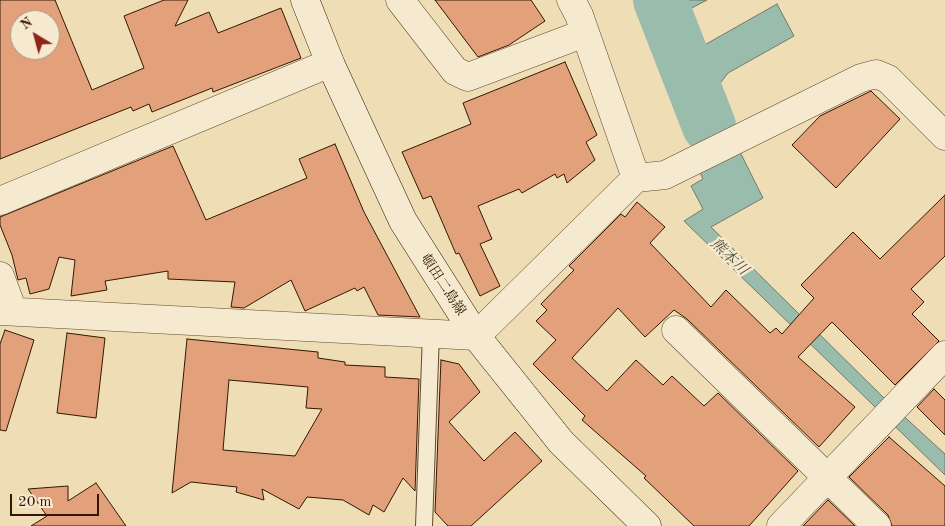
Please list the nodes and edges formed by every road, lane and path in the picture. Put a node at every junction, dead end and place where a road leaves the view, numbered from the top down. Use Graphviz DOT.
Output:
graph roads {
  1 [pos="305,0"];
  2 [pos="400,0"];
  3 [pos="571,0"];
  4 [pos="585,33"];
  5 [pos="330,63"];
  6 [pos="945,136"];
  7 [pos="636,178"];
  8 [pos="0,201"];
  9 [pos="0,276"];
  10 [pos="7,311"];
  11 [pos="676,330"];
  12 [pos="431,333"];
  13 [pos="476,336"];
  14 [pos="945,355"];
  15 [pos="826,477"];
  16 [pos="424,526"];
  17 [pos="647,526"];
  18 [pos="781,526"];
  19 [pos="877,526"];
  1 -- 5 [label="street, 頓田二島線"];
  2 -- 4 [label="street"];
  3 -- 4 [label="street"];
  4 -- 7 [label="street"];
  5 -- 8 [label="street"];
  5 -- 13 [label="street, 頓田二島線"];
  6 -- 7 [label="street"];
  7 -- 13 [label="street"];
  9 -- 10 [label="street"];
  10 -- 12 [label="street"];
  11 -- 15 [label="street"];
  12 -- 13 [label="street"];
  12 -- 16 [label="lane"];
  13 -- 17 [label="street, 頓田二島線"];
  14 -- 15 [label="street"];
  15 -- 18 [label="street"];
  15 -- 19 [label="street"];
}
